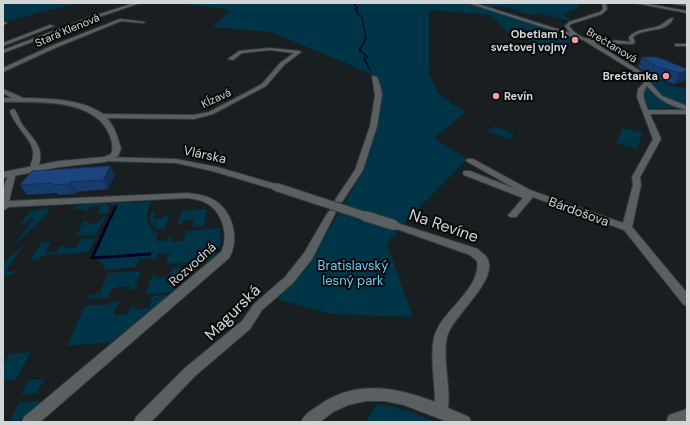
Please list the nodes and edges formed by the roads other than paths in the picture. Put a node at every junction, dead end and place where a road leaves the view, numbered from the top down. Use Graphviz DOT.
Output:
graph roads {
  1 [pos="138,3"];
  2 [pos="470,3"];
  3 [pos="604,3"];
  4 [pos="637,3"];
  5 [pos="673,3"];
  6 [pos="687,5"];
  7 [pos="687,12"];
  8 [pos="672,19"];
  9 [pos="142,22"];
  10 [pos="36,27"];
  11 [pos="574,35"];
  12 [pos="591,42"];
  13 [pos="3,45"];
  14 [pos="677,45"];
  15 [pos="687,45"];
  16 [pos="3,52"];
  17 [pos="231,59"];
  18 [pos="3,70"];
  19 [pos="374,77"];
  20 [pos="648,82"];
  21 [pos="3,91"];
  22 [pos="3,100"];
  23 [pos="25,100"];
  24 [pos="687,108"];
  25 [pos="13,111"];
  26 [pos="647,112"];
  27 [pos="687,112"];
  28 [pos="100,116"];
  29 [pos="105,159"];
  30 [pos="470,161"];
  31 [pos="34,168"];
  32 [pos="467,173"];
  33 [pos="8,174"];
  34 [pos="530,195"];
  35 [pos="339,200"];
  36 [pos="4,206"];
  37 [pos="332,212"];
  38 [pos="514,215"];
  39 [pos="394,225"];
  40 [pos="627,228"];
  41 [pos="687,301"];
  42 [pos="441,411"];
  43 [pos="687,416"];
  44 [pos="30,422"];
  45 [pos="140,422"];
  46 [pos="308,422"];
  47 [pos="464,422"];
  48 [pos="673,422"];
  1 -- 16 [label="street"];
  2 -- 11 [label="street"];
  3 -- 11 [label="street, Brečtanová"];
  4 -- 7 [label="street"];
  5 -- 6 [label="street"];
  8 -- 12 [label="street"];
  9 -- 18 [label="street, Stará Klenová"];
  10 -- 13 [label="street"];
  11 -- 12 [label="street, Brečtanová"];
  12 -- 20 [label="street, Brečtanová"];
  14 -- 15 [label="street"];
  17 -- 28 [label="street, Kĺzavá"];
  19 -- 35 [label="street"];
  20 -- 24 [label="street, Brečtanová"];
  20 -- 26 [label="street"];
  21 -- 23 [label="street"];
  22 -- 23 [label="street"];
  23 -- 28 [label="street"];
  25 -- 31 [label="street"];
  26 -- 27 [label="street"];
  26 -- 40 [label="street, Bárdošova"];
  28 -- 29 [label="street"];
  29 -- 31 [label="street, Vlárska"];
  29 -- 39 [label="street, Vlárska, bridge"];
  30 -- 34 [label="street, Bárdošova"];
  31 -- 33 [label="street, Vlárska"];
  32 -- 34 [label="street, Bárdošova"];
  33 -- 36 [label="street"];
  34 -- 38 [label="street"];
  34 -- 40 [label="street, Bárdošova"];
  36 -- 44 [label="street, Rozvodná"];
  37 -- 45 [label="street, Magurská"];
  39 -- 42 [label="street, Na Revíne"];
  40 -- 41 [label="street, Bárdošova"];
  42 -- 46 [label="street"];
  42 -- 47 [label="street"];
  43 -- 48 [label="street"];
}
